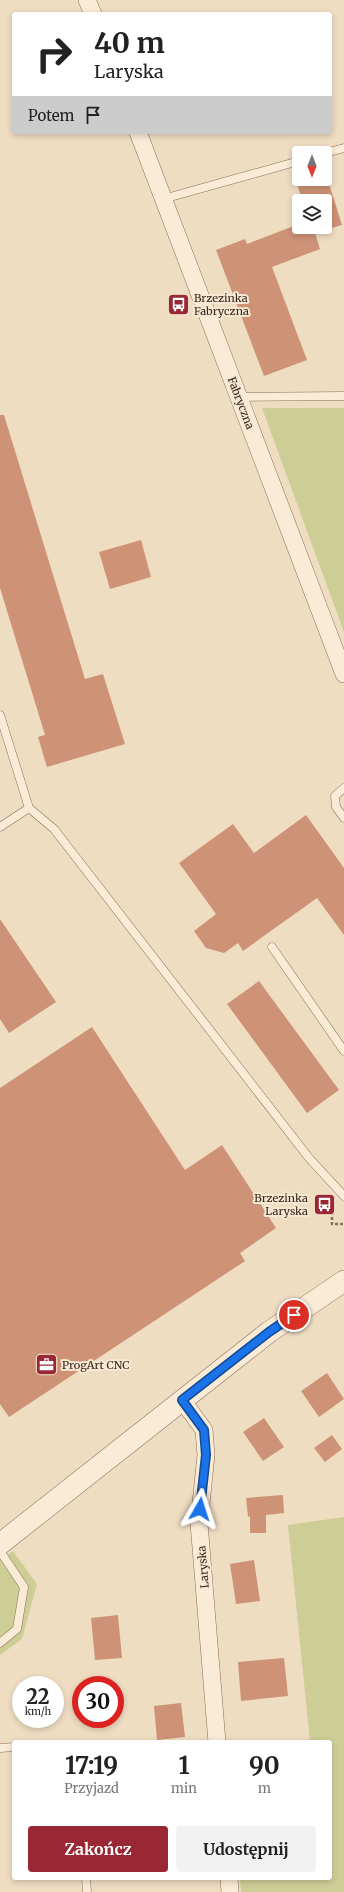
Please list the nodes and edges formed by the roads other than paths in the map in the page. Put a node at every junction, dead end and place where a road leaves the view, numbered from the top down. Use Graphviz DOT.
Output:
graph roads {
  1 [pos="88,0"];
  2 [pos="92,12"];
  3 [pos="139,134"];
  4 [pos="344,148"];
  5 [pos="332,151"];
  6 [pos="292,162"];
  7 [pos="163,199"];
  8 [pos="344,396"];
  9 [pos="238,397"];
  10 [pos="344,674"];
  11 [pos="0,716"];
  12 [pos="344,788"];
  13 [pos="29,808"];
  14 [pos="344,818"];
  15 [pos="0,827"];
  16 [pos="272,947"];
  17 [pos="344,1051"];
  18 [pos="344,1196"];
  19 [pos="344,1281"];
  20 [pos="182,1400"];
  21 [pos="0,1544"];
  22 [pos="0,1551"];
  23 [pos="0,1643"];
  24 [pos="218,1740"];
  25 [pos="12,1747"];
  26 [pos="0,1748"];
  27 [pos="86,1880"];
  28 [pos="229,1880"];
  29 [pos="87,1892"];
  30 [pos="230,1892"];
  1 -- 2 [label="street"];
  3 -- 7 [label="street, Fabryczna"];
  4 -- 5 [label="lane"];
  6 -- 7 [label="lane"];
  7 -- 9 [label="street, Fabryczna"];
  8 -- 9 [label="lane"];
  9 -- 10 [label="street, Fabryczna"];
  11 -- 13 [label="lane"];
  12 -- 14 [label="lane"];
  13 -- 15 [label="lane"];
  13 -- 18 [label="lane"];
  16 -- 17 [label="lane"];
  19 -- 20 [label="street"];
  20 -- 21 [label="street"];
  20 -- 24 [label="street, Laryska"];
  22 -- 23 [label="lane"];
  25 -- 26 [label="lane"];
  27 -- 29 [label="lane"];
  28 -- 30 [label="street"];
}
